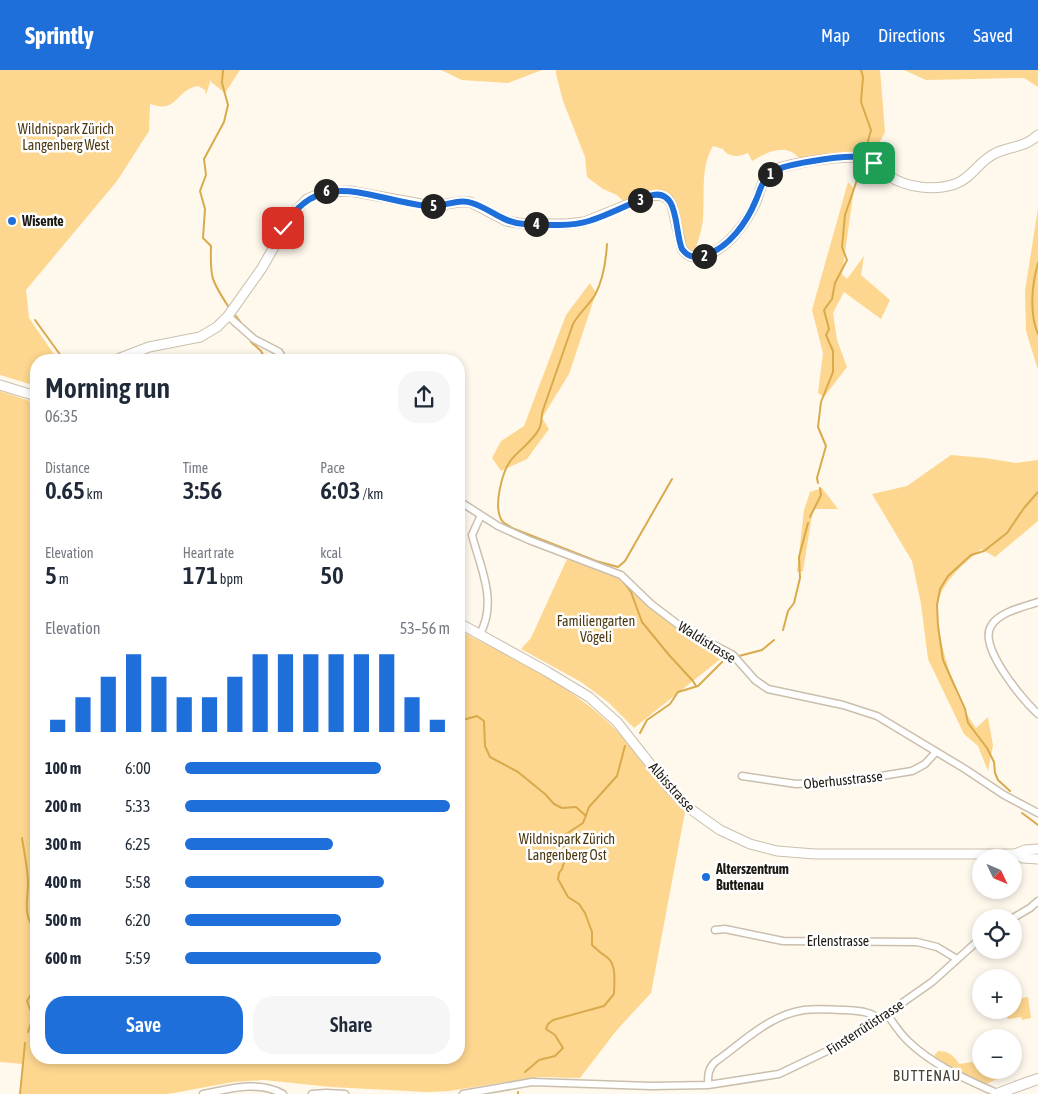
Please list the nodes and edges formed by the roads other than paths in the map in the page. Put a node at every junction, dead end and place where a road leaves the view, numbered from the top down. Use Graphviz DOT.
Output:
graph roads {
  1 [pos="1038,135"];
  2 [pos="228,316"];
  3 [pos="131,354"];
  4 [pos="280,354"];
  5 [pos="0,385"];
  6 [pos="30,394"];
  7 [pos="465,505"];
  8 [pos="481,515"];
  9 [pos="1038,602"];
  10 [pos="465,626"];
  11 [pos="480,634"];
  12 [pos="1038,714"];
  13 [pos="936,752"];
  14 [pos="742,776"];
  15 [pos="1038,814"];
  16 [pos="1038,850"];
  17 [pos="1022,851"];
  18 [pos="972,854"];
  19 [pos="1022,857"];
  20 [pos="1038,859"];
  21 [pos="1038,901"];
  22 [pos="1022,913"];
  23 [pos="715,930"];
  24 [pos="972,946"];
  25 [pos="957,960"];
  26 [pos="886,1014"];
  27 [pos="879,1020"];
  28 [pos="1038,1080"];
  29 [pos="708,1085"];
  30 [pos="203,1094"];
  31 [pos="282,1094"];
  32 [pos="312,1094"];
  33 [pos="346,1094"];
  34 [pos="463,1094"];
  35 [pos="999,1094"];
  1 -- 2 [label="street"];
  2 -- 3 [label="street"];
  2 -- 4 [label="street"];
  5 -- 6 [label="street"];
  7 -- 8 [label="street, Waldistrasse"];
  8 -- 11 [label="street"];
  8 -- 13 [label="street, Waldistrasse"];
  9 -- 12 [label="street"];
  10 -- 11 [label="street, Albisstrasse"];
  11 -- 18 [label="street, Albisstrasse"];
  13 -- 14 [label="street, Oberhusstrasse"];
  13 -- 15 [label="street, Waldistrasse"];
  16 -- 17 [label="street, Albisstrasse"];
  19 -- 20 [label="street, Albisstrasse"];
  21 -- 22 [label="street"];
  23 -- 25 [label="street, Erlenstrasse"];
  24 -- 25 [label="street, Finsterrütistrasse"];
  25 -- 26 [label="street, Finsterrütistrasse"];
  26 -- 27 [label="street, Finsterrütistrasse"];
  26 -- 35 [label="street"];
  27 -- 29 [label="street, Finsterrütistrasse"];
  27 -- 29 [label="street"];
  28 -- 35 [label="main road, bridge"];
  29 -- 34 [label="street, Finsterrütistrasse"];
  30 -- 31 [label="street"];
  32 -- 33 [label="street"];
}
